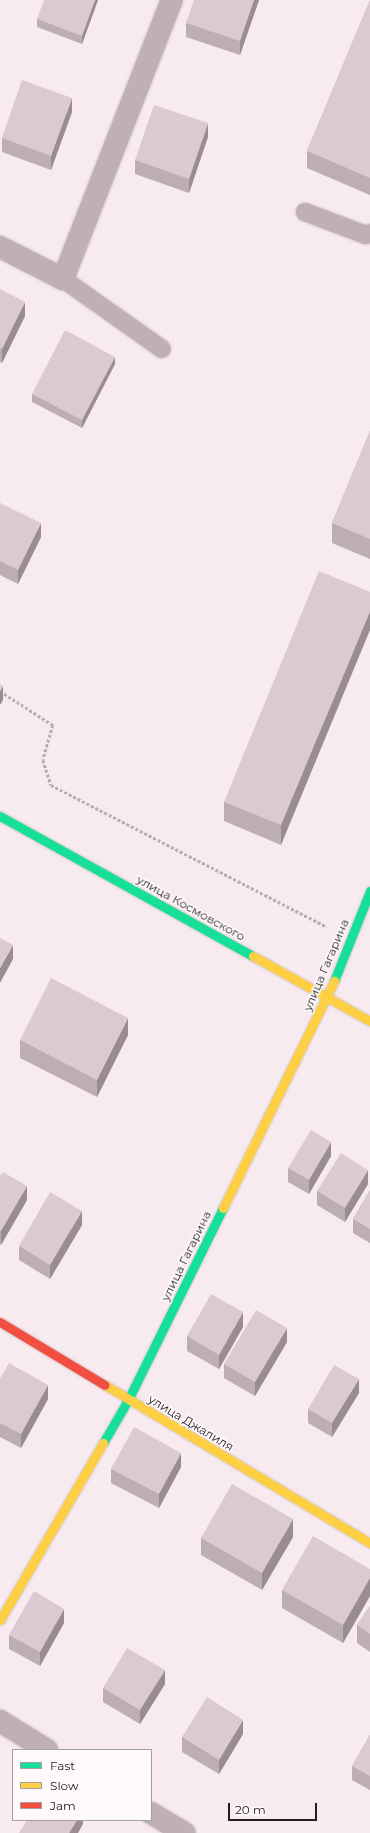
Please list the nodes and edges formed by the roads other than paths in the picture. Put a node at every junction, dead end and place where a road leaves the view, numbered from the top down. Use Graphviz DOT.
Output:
graph roads {
  1 [pos="172,0"];
  2 [pos="305,212"];
  3 [pos="370,233"];
  4 [pos="0,247"];
  5 [pos="63,279"];
  6 [pos="162,349"];
  7 [pos="0,816"];
  8 [pos="370,891"];
  9 [pos="328,997"];
  10 [pos="370,1021"];
  11 [pos="0,1322"];
  12 [pos="128,1400"];
  13 [pos="370,1543"];
  14 [pos="0,1620"];
  15 [pos="0,1722"];
  16 [pos="45,1749"];
  17 [pos="152,1814"];
  18 [pos="184,1833"];
  1 -- 5 [label="street"];
  2 -- 3 [label="lane"];
  4 -- 5 [label="street"];
  5 -- 6 [label="lane"];
  7 -- 9 [label="street, улица Космовского"];
  8 -- 9 [label="street, улица Гагарина"];
  9 -- 10 [label="street, улица Космовского"];
  9 -- 12 [label="street, улица Гагарина"];
  11 -- 12 [label="street, улица Джалиля"];
  12 -- 13 [label="street, улица Джалиля"];
  12 -- 14 [label="street, улица Гагарина"];
  15 -- 16 [label="street"];
  17 -- 18 [label="street"];
}
